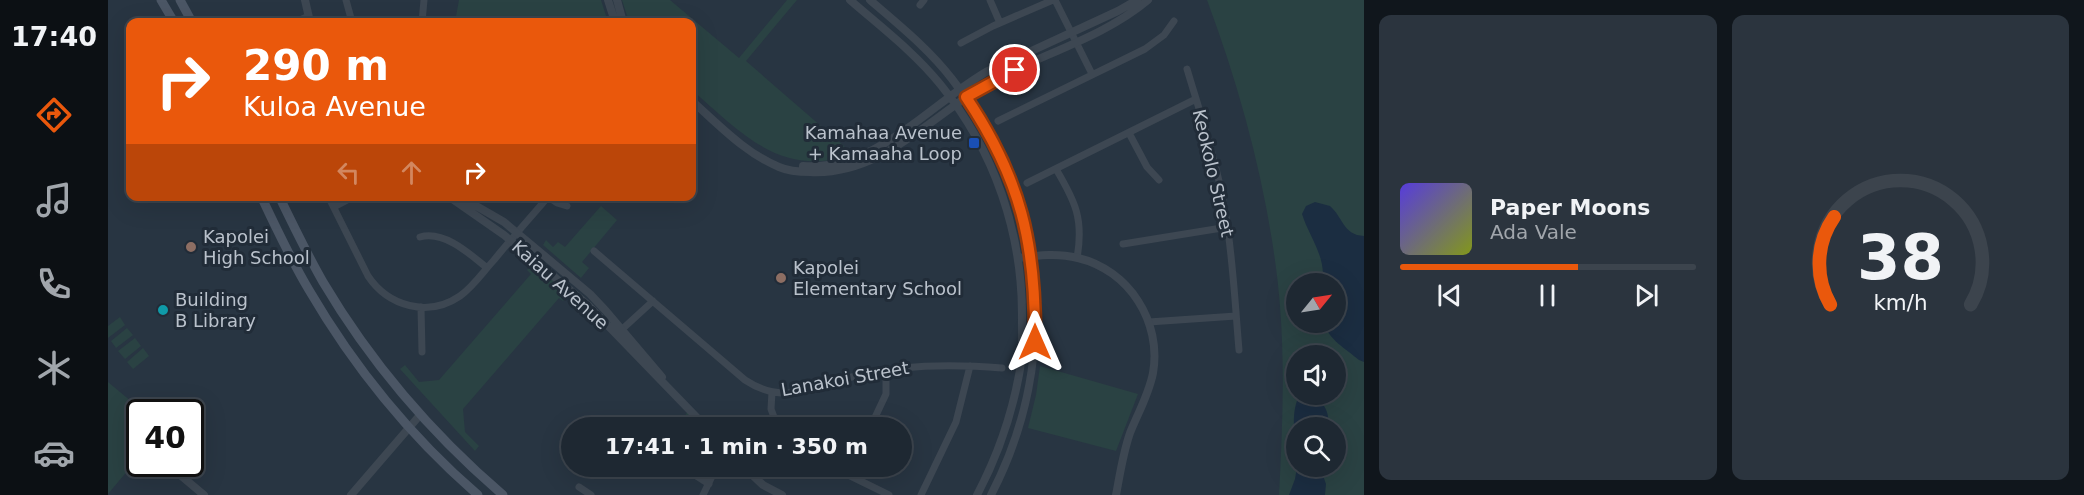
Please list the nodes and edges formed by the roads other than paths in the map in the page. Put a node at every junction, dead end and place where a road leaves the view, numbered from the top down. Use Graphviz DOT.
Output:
graph roads {
  1 [pos="161,0"];
  2 [pos="180,0"];
  3 [pos="304,0"];
  4 [pos="346,0"];
  5 [pos="424,0"];
  6 [pos="608,0"];
  7 [pos="617,0"];
  8 [pos="850,0"];
  9 [pos="870,0"];
  10 [pos="990,0"];
  11 [pos="1054,0"];
  12 [pos="1144,1"];
  13 [pos="172,18"];
  14 [pos="190,18"];
  15 [pos="308,18"];
  16 [pos="351,18"];
  17 [pos="422,18"];
  18 [pos="614,18"];
  19 [pos="622,18"];
  20 [pos="1174,21"];
  21 [pos="1000,24"];
  22 [pos="1071,32"];
  23 [pos="1076,42"];
  24 [pos="961,43"];
  25 [pos="1186,69"];
  26 [pos="1092,74"];
  27 [pos="960,89"];
  28 [pos="949,96"];
  29 [pos="966,97"];
  30 [pos="1196,99"];
  31 [pos="696,104"];
  32 [pos="955,104"];
  33 [pos="998,121"];
  34 [pos="1129,133"];
  35 [pos="762,157"];
  36 [pos="1056,168"];
  37 [pos="1159,180"];
  38 [pos="1027,183"];
  39 [pos="263,201"];
  40 [pos="282,201"];
  41 [pos="331,201"];
  42 [pos="345,201"];
  43 [pos="456,201"];
  44 [pos="468,201"];
  45 [pos="545,201"];
  46 [pos="554,201"];
  47 [pos="567,206"];
  48 [pos="334,207"];
  49 [pos="1228,227"];
  50 [pos="514,236"];
  51 [pos="420,237"];
  52 [pos="1123,244"];
  53 [pos="594,251"];
  54 [pos="1032,256"];
  55 [pos="1019,258"];
  56 [pos="1077,258"];
  57 [pos="487,268"];
  58 [pos="653,301"];
  59 [pos="421,308"];
  60 [pos="1236,316"];
  61 [pos="1149,322"];
  62 [pos="619,332"];
  63 [pos="1239,350"];
  64 [pos="422,352"];
  65 [pos="970,366"];
  66 [pos="1002,368"];
  67 [pos="886,370"];
  68 [pos="772,392"];
  69 [pos="420,415"];
  70 [pos="697,417"];
  71 [pos="774,417"];
  72 [pos="875,417"];
  73 [pos="409,427"];
  74 [pos="182,477"];
  75 [pos="698,477"];
  76 [pos="712,477"];
  77 [pos="755,477"];
  78 [pos="853,477"];
  79 [pos="709,484"];
  80 [pos="579,487"];
  81 [pos="204,495"];
  82 [pos="351,495"];
  83 [pos="478,495"];
  84 [pos="503,495"];
  85 [pos="591,495"];
  86 [pos="703,495"];
  87 [pos="782,495"];
  88 [pos="889,495"];
  89 [pos="921,495"];
  90 [pos="977,495"];
  91 [pos="991,495"];
  92 [pos="1116,495"];
  1 -- 13 [label="main road"];
  2 -- 14 [label="main road"];
  3 -- 15 [label="street"];
  4 -- 16 [label="street"];
  5 -- 17 [label="street"];
  6 -- 18 [label="street"];
  7 -- 19 [label="street"];
  8 -- 28 [label="street"];
  9 -- 27 [label="street"];
  10 -- 21 [label="street"];
  11 -- 21 [label="street"];
  11 -- 22 [label="street"];
  12 -- 22 [label="street"];
  12 -- 23 [label="street"];
  20 -- 26 [label="street"];
  21 -- 24 [label="street"];
  22 -- 23 [label="street"];
  22 -- 27 [label="street"];
  23 -- 26 [label="street"];
  23 -- 29 [label="street"];
  25 -- 30 [label="street, Keokolo Street"];
  26 -- 33 [label="street"];
  27 -- 28 [label="street"];
  27 -- 29 [label="street"];
  28 -- 32 [label="street"];
  28 -- 35 [label="street"];
  29 -- 32 [label="street"];
  29 -- 54 [label="street"];
  30 -- 34 [label="street"];
  30 -- 49 [label="street, Keokolo Street"];
  31 -- 35 [label="street"];
  32 -- 35 [label="street"];
  32 -- 55 [label="street"];
  34 -- 36 [label="street"];
  34 -- 37 [label="street"];
  36 -- 38 [label="street"];
  36 -- 56 [label="street"];
  39 -- 73 [label="main road"];
  40 -- 69 [label="main road"];
  41 -- 48 [label="street"];
  42 -- 48 [label="street"];
  43 -- 50 [label="street, Kaiau Avenue"];
  44 -- 50 [label="street, Kaiau Avenue"];
  45 -- 50 [label="street"];
  46 -- 47 [label="street"];
  48 -- 59 [label="street"];
  49 -- 52 [label="street"];
  49 -- 60 [label="street, Keokolo Street"];
  50 -- 57 [label="street"];
  50 -- 62 [label="street, Kaiau Avenue"];
  51 -- 57 [label="street"];
  53 -- 58 [label="street, Lanakoi Street"];
  54 -- 55 [label="street"];
  54 -- 56 [label="street"];
  54 -- 91 [label="street"];
  55 -- 90 [label="street"];
  56 -- 61 [label="street"];
  57 -- 59 [label="street"];
  58 -- 62 [label="street"];
  58 -- 68 [label="street, Lanakoi Street"];
  59 -- 64 [label="street"];
  60 -- 61 [label="street"];
  60 -- 63 [label="street, Keokolo Street"];
  61 -- 92 [label="street"];
  62 -- 70 [label="street, Kaiau Avenue"];
  65 -- 66 [label="street, Lanakoi Street"];
  65 -- 67 [label="street, Lanakoi Street"];
  65 -- 89 [label="street"];
  67 -- 68 [label="street, Lanakoi Street"];
  67 -- 72 [label="street"];
  68 -- 71 [label="street"];
  69 -- 73 [label="street"];
  69 -- 84 [label="main road"];
  73 -- 82 [label="street"];
  73 -- 83 [label="main road"];
  74 -- 81 [label="street"];
  75 -- 79 [label="street"];
  76 -- 79 [label="street"];
  77 -- 87 [label="street"];
  78 -- 88 [label="street"];
  79 -- 86 [label="street"];
  80 -- 85 [label="street"];
}
